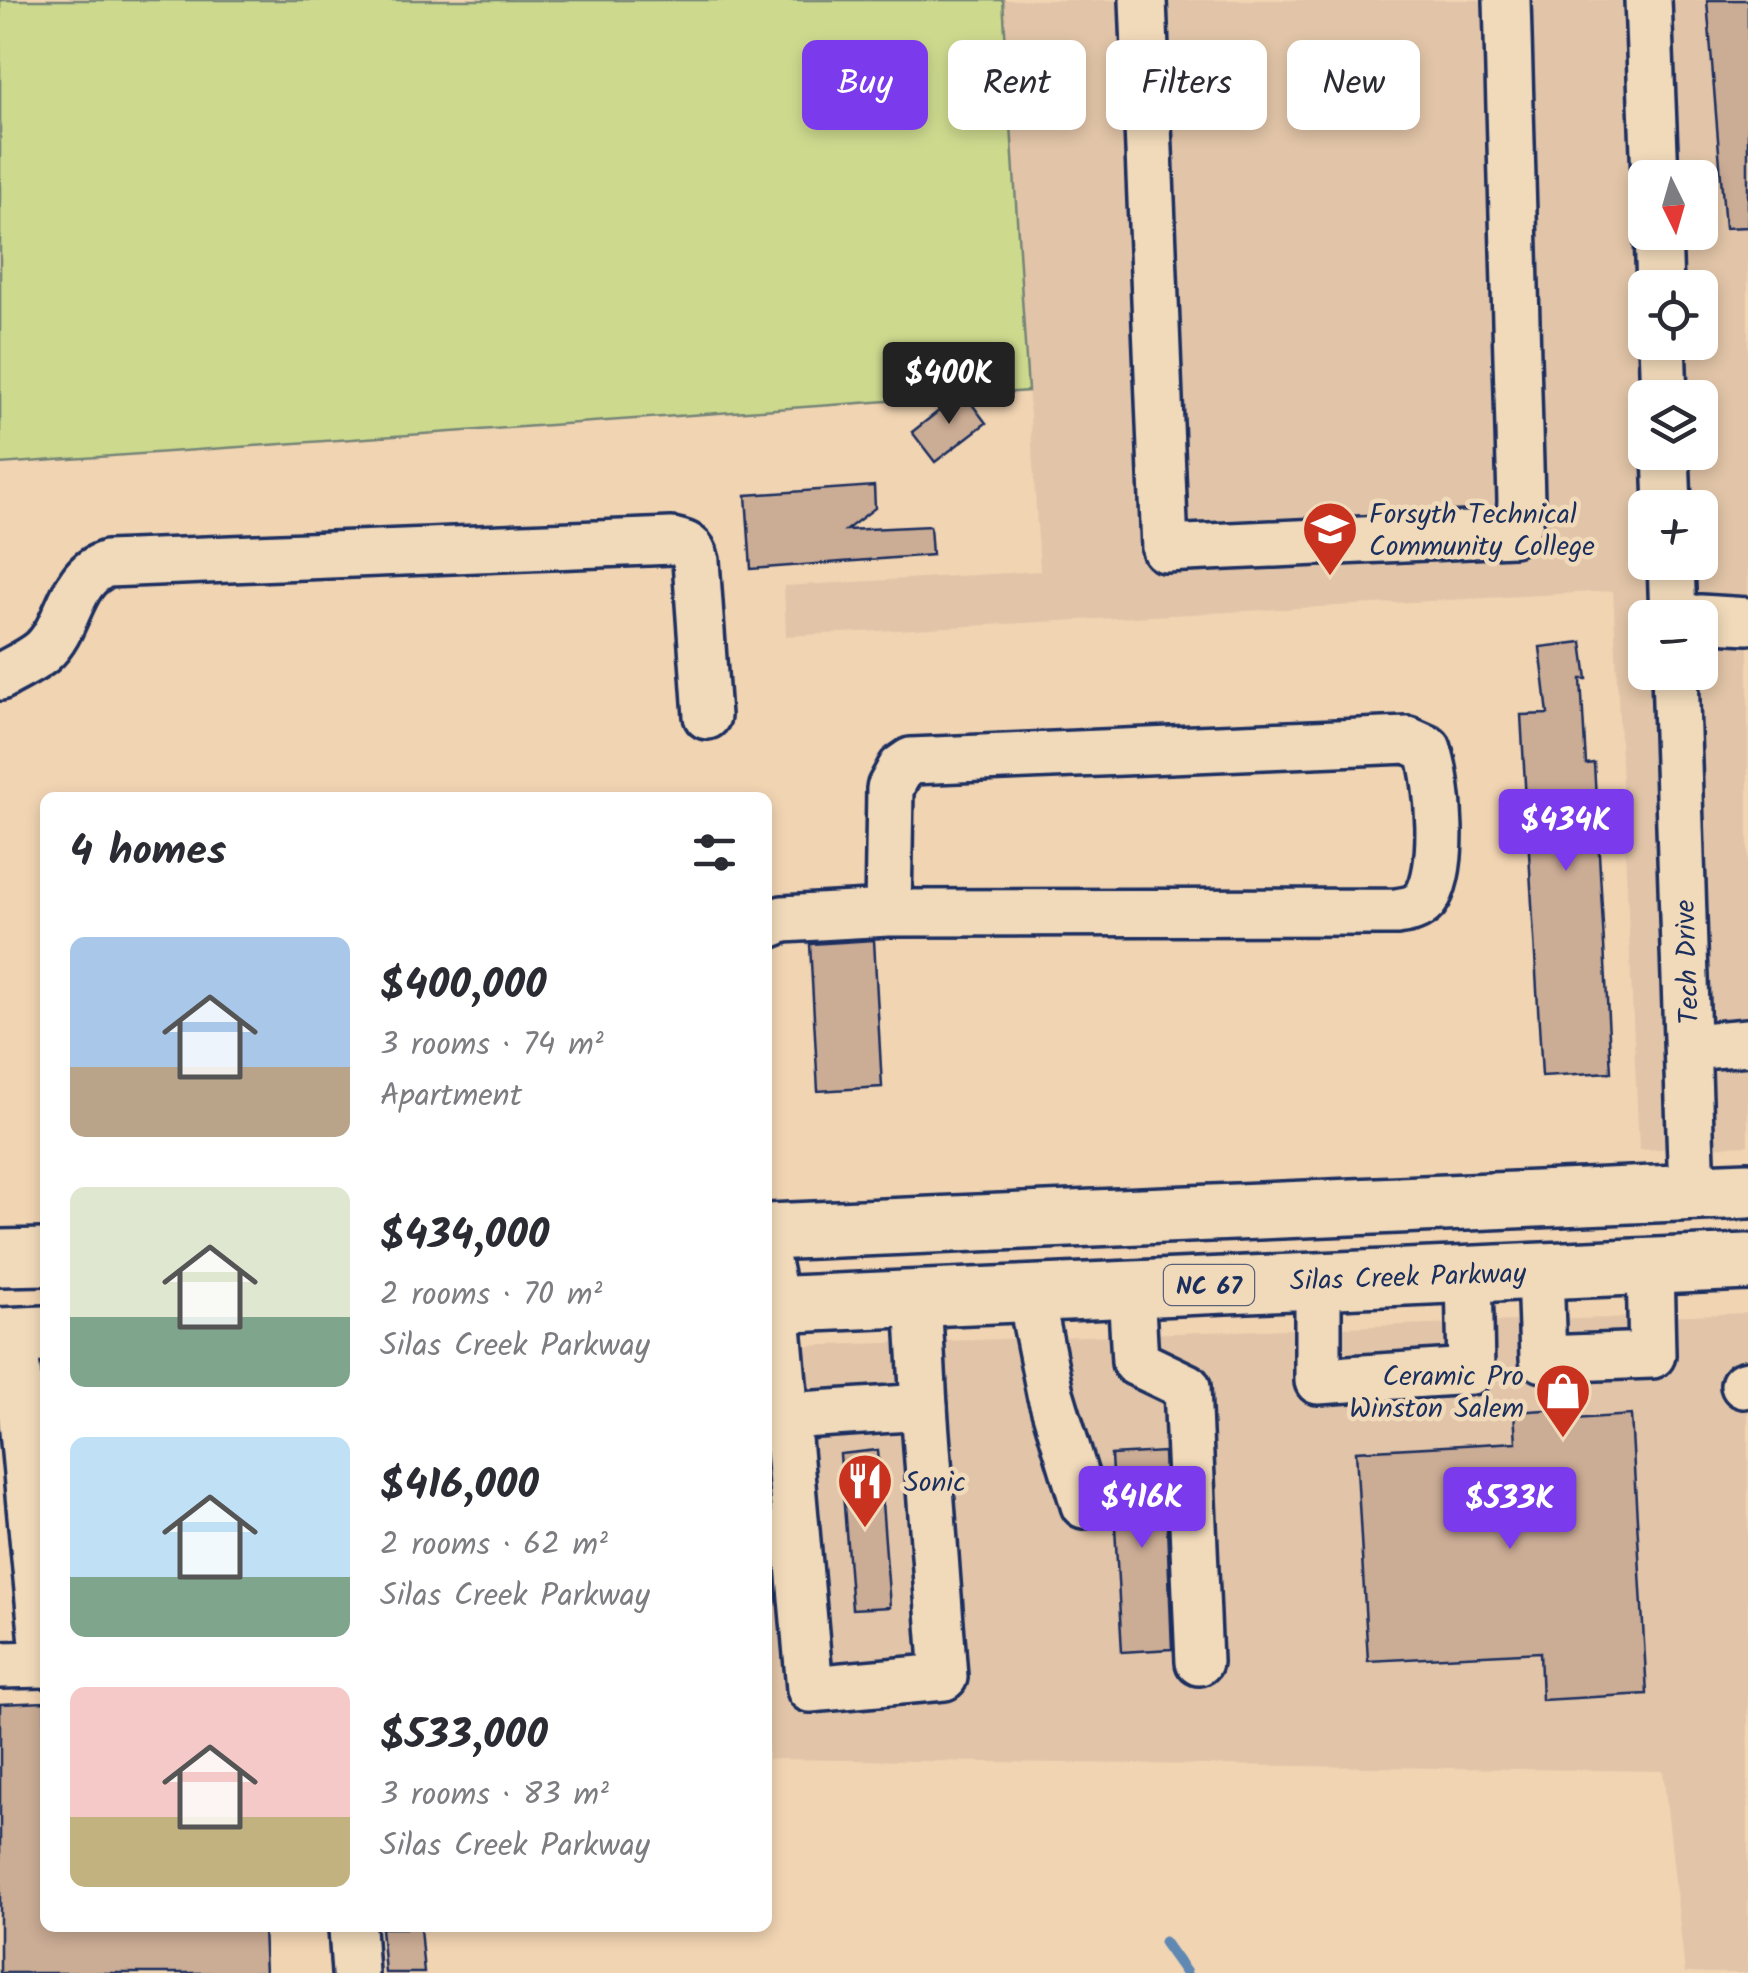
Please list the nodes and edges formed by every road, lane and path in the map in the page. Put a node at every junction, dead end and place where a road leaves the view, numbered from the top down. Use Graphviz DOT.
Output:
graph roads {
  1 [pos="1143,0"];
  2 [pos="1507,0"];
  3 [pos="1648,0"];
  4 [pos="1654,160"];
  5 [pos="1718,619"];
  6 [pos="1748,621"];
  7 [pos="0,677"];
  8 [pos="1676,690"];
  9 [pos="707,716"];
  10 [pos="888,912"];
  11 [pos="772,923"];
  12 [pos="1748,1042"];
  13 [pos="1689,1047"];
  14 [pos="1748,1190"];
  15 [pos="1692,1192"];
  16 [pos="772,1232"];
  17 [pos="40,1257"];
  18 [pos="0,1258"];
  19 [pos="1748,1262"];
  20 [pos="1650,1266"];
  21 [pos="1540,1271"];
  22 [pos="1469,1274"];
  23 [pos="1318,1280"];
  24 [pos="1152,1287"];
  25 [pos="772,1292"];
  26 [pos="1030,1293"];
  27 [pos="918,1298"];
  28 [pos="772,1308"];
  29 [pos="20,1335"];
  30 [pos="924,1406"];
  31 [pos="786,1416"];
  32 [pos="1084,1505"];
  33 [pos="40,1598"];
  34 [pos="1199,1662"];
  35 [pos="40,1664"];
  36 [pos="0,1665"];
  37 [pos="352,1932"];
  38 [pos="355,1973"];
  1 -- 2 [label="lane"];
  3 -- 4 [label="lane"];
  5 -- 6 [label="lane"];
  7 -- 9 [label="lane"];
  8 -- 13 [label="lane, Tech Drive"];
  10 -- 10 [label="lane"];
  10 -- 11 [label="lane"];
  12 -- 13 [label="lane"];
  13 -- 15 [label="lane, Tech Drive"];
  14 -- 15 [label="main road"];
  15 -- 16 [label="main road"];
  15 -- 24 [label="main road"];
  17 -- 18 [label="main road"];
  19 -- 20 [label="main road, Silas Creek Parkway / NC 67"];
  20 -- 21 [label="main road, Silas Creek Parkway / NC 67"];
  20 -- 21 [label="lane"];
  21 -- 22 [label="main road, Silas Creek Parkway / NC 67"];
  22 -- 23 [label="main road, Silas Creek Parkway / NC 67"];
  22 -- 23 [label="lane"];
  23 -- 24 [label="main road, Silas Creek Parkway / NC 67"];
  24 -- 26 [label="main road, Silas Creek Parkway / NC 67"];
  24 -- 34 [label="lane"];
  25 -- 27 [label="main road, Silas Creek Parkway / NC 67"];
  26 -- 27 [label="main road, Silas Creek Parkway / NC 67"];
  26 -- 32 [label="lane"];
  27 -- 30 [label="lane"];
  28 -- 31 [label="lane"];
  29 -- 33 [label="lane"];
  30 -- 31 [label="lane"];
  30 -- 31 [label="lane"];
  35 -- 36 [label="lane"];
  37 -- 38 [label="lane"];
}
